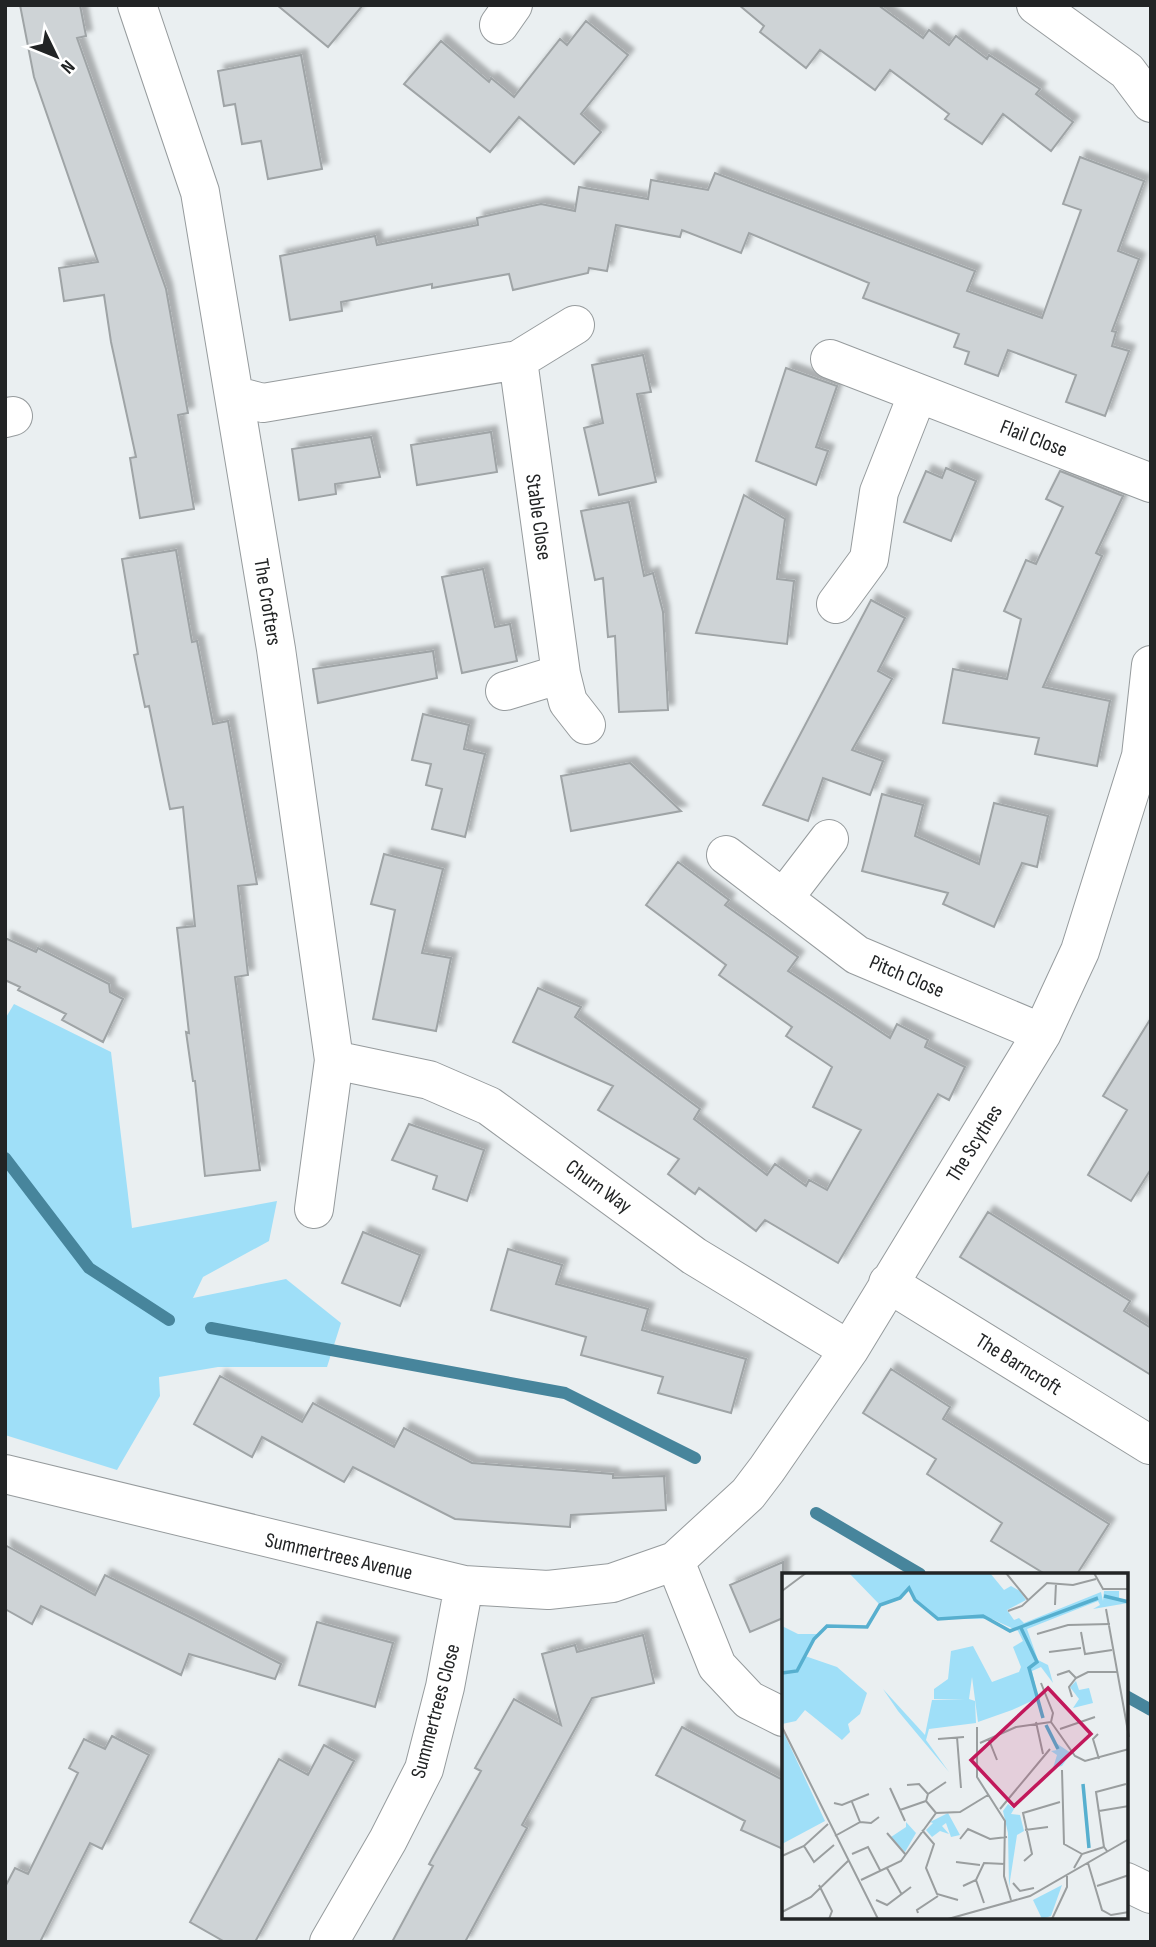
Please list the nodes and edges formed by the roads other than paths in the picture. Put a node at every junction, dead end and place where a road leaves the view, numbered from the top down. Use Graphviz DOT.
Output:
graph roads {
  1 [pos="137,5"];
  2 [pos="1036,5"];
  3 [pos="1151,103"];
  4 [pos="575,325"];
  5 [pos="830,359"];
  6 [pos="517,360"];
  7 [pos="918,393"];
  8 [pos="236,396"];
  9 [pos="1151,483"];
  10 [pos="836,604"];
  11 [pos="1151,665"];
  12 [pos="561,674"];
  13 [pos="505,691"];
  14 [pos="586,725"];
  15 [pos="1146,758"];
  16 [pos="829,839"];
  17 [pos="726,855"];
  18 [pos="783,899"];
  19 [pos="1042,1033"];
  20 [pos="334,1060"];
  21 [pos="314,1209"];
  22 [pos="888,1283"];
  23 [pos="849,1350"];
  24 [pos="1150,1445"];
  25 [pos="5,1474"];
  26 [pos="675,1561"];
  27 [pos="464,1585"];
  28 [pos="782,1716"];
  29 [pos="1128,1883"];
  30 [pos="1151,1894"];
  31 [pos="329,1942"];
  1 -- 8 [label="street, The Crofters"];
  2 -- 3 [label="street"];
  4 -- 6 [label="street"];
  5 -- 7 [label="street, Flail Close"];
  6 -- 8 [label="street"];
  6 -- 12 [label="street, Stable Close"];
  7 -- 9 [label="street, Flail Close"];
  7 -- 10 [label="street"];
  8 -- 20 [label="street, The Crofters"];
  11 -- 15 [label="street, The Scythes"];
  12 -- 13 [label="street"];
  12 -- 14 [label="street, Stable Close"];
  15 -- 19 [label="street, The Scythes"];
  16 -- 18 [label="street"];
  17 -- 18 [label="street, Pitch Close"];
  18 -- 19 [label="street, Pitch Close"];
  19 -- 22 [label="street, The Scythes"];
  20 -- 21 [label="street, The Crofters"];
  20 -- 23 [label="street, Churn Way"];
  22 -- 23 [label="street, The Scythes"];
  22 -- 24 [label="street, The Barncroft"];
  23 -- 26 [label="street, The Scythes"];
  25 -- 27 [label="street, Summertrees Avenue"];
  26 -- 27 [label="street, Summertrees Avenue"];
  26 -- 28 [label="street"];
  27 -- 31 [label="street, Summertrees Close"];
  29 -- 30 [label="street"];
}
